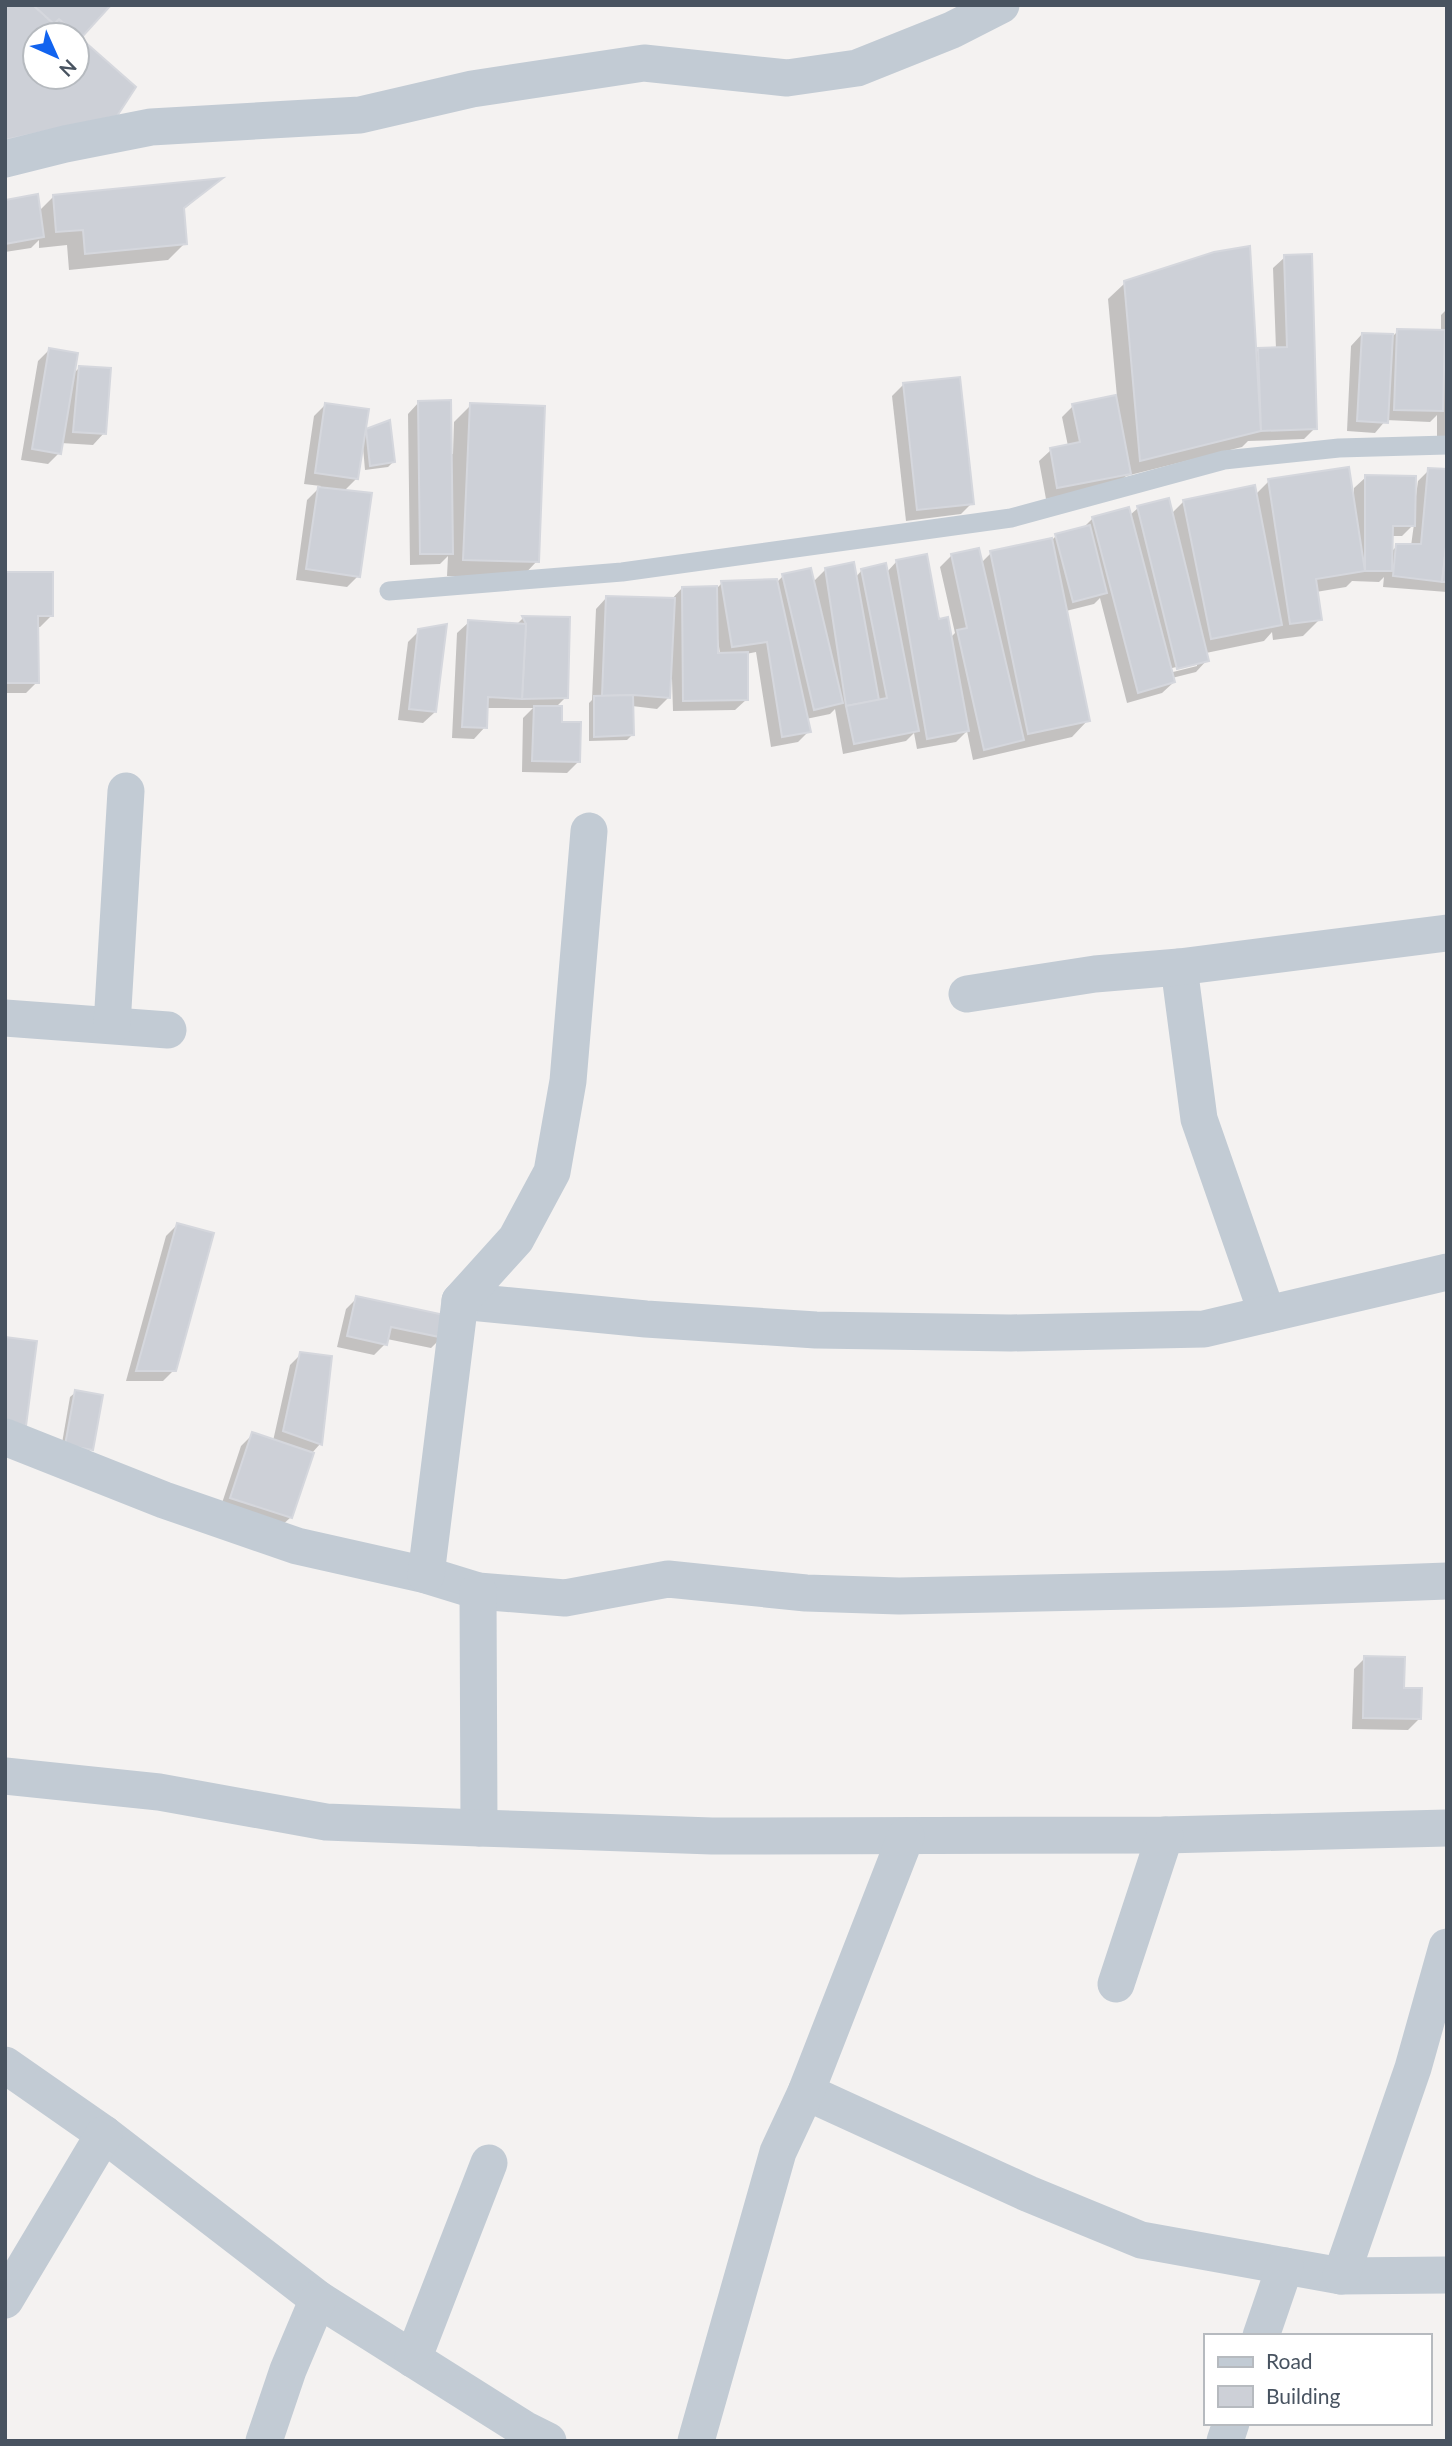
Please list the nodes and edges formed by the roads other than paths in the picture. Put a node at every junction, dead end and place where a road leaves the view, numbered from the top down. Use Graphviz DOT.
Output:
graph roads {
  1 [pos="1001,5"];
  2 [pos="5,159"];
  3 [pos="1447,445"];
  4 [pos="389,591"];
  5 [pos="126,791"];
  6 [pos="589,831"];
  7 [pos="1447,933"];
  8 [pos="1179,967"];
  9 [pos="967,994"];
  10 [pos="5,1018"];
  11 [pos="112,1025"];
  12 [pos="168,1030"];
  13 [pos="1447,1272"];
  14 [pos="460,1301"];
  15 [pos="1267,1314"];
  16 [pos="5,1437"];
  17 [pos="426,1574"];
  18 [pos="1447,1581"];
  19 [pos="478,1591"];
  20 [pos="5,1776"];
  21 [pos="479,1828"];
  22 [pos="1447,1828"];
  23 [pos="1165,1835"];
  24 [pos="906,1836"];
  25 [pos="1447,1947"];
  26 [pos="1116,1984"];
  27 [pos="5,2065"];
  28 [pos="806,2092"];
  29 [pos="104,2134"];
  30 [pos="489,2163"];
  31 [pos="1285,2266"];
  32 [pos="1447,2275"];
  33 [pos="1341,2276"];
  34 [pos="318,2299"];
  35 [pos="5,2300"];
  36 [pos="1262,2334"];
  37 [pos="413,2358"];
  38 [pos="264,2441"];
  39 [pos="548,2441"];
  40 [pos="695,2441"];
  1 -- 2 [label="street"];
  3 -- 4 [label="lane"];
  5 -- 11 [label="street"];
  6 -- 14 [label="street"];
  7 -- 8 [label="street"];
  8 -- 9 [label="street"];
  8 -- 15 [label="street"];
  10 -- 11 [label="street"];
  11 -- 12 [label="street"];
  13 -- 15 [label="street"];
  14 -- 15 [label="street"];
  14 -- 17 [label="street"];
  16 -- 17 [label="street"];
  17 -- 19 [label="street"];
  18 -- 19 [label="street"];
  19 -- 21 [label="street"];
  20 -- 21 [label="street"];
  21 -- 24 [label="street"];
  22 -- 23 [label="street"];
  23 -- 24 [label="street"];
  23 -- 26 [label="street"];
  24 -- 28 [label="street"];
  25 -- 33 [label="street"];
  27 -- 29 [label="street"];
  28 -- 31 [label="street"];
  28 -- 40 [label="street"];
  29 -- 34 [label="street"];
  29 -- 35 [label="street"];
  30 -- 37 [label="street"];
  31 -- 33 [label="street"];
  31 -- 36 [label="street"];
  32 -- 33 [label="street"];
  34 -- 37 [label="street"];
  34 -- 38 [label="street"];
  37 -- 39 [label="street"];
}
